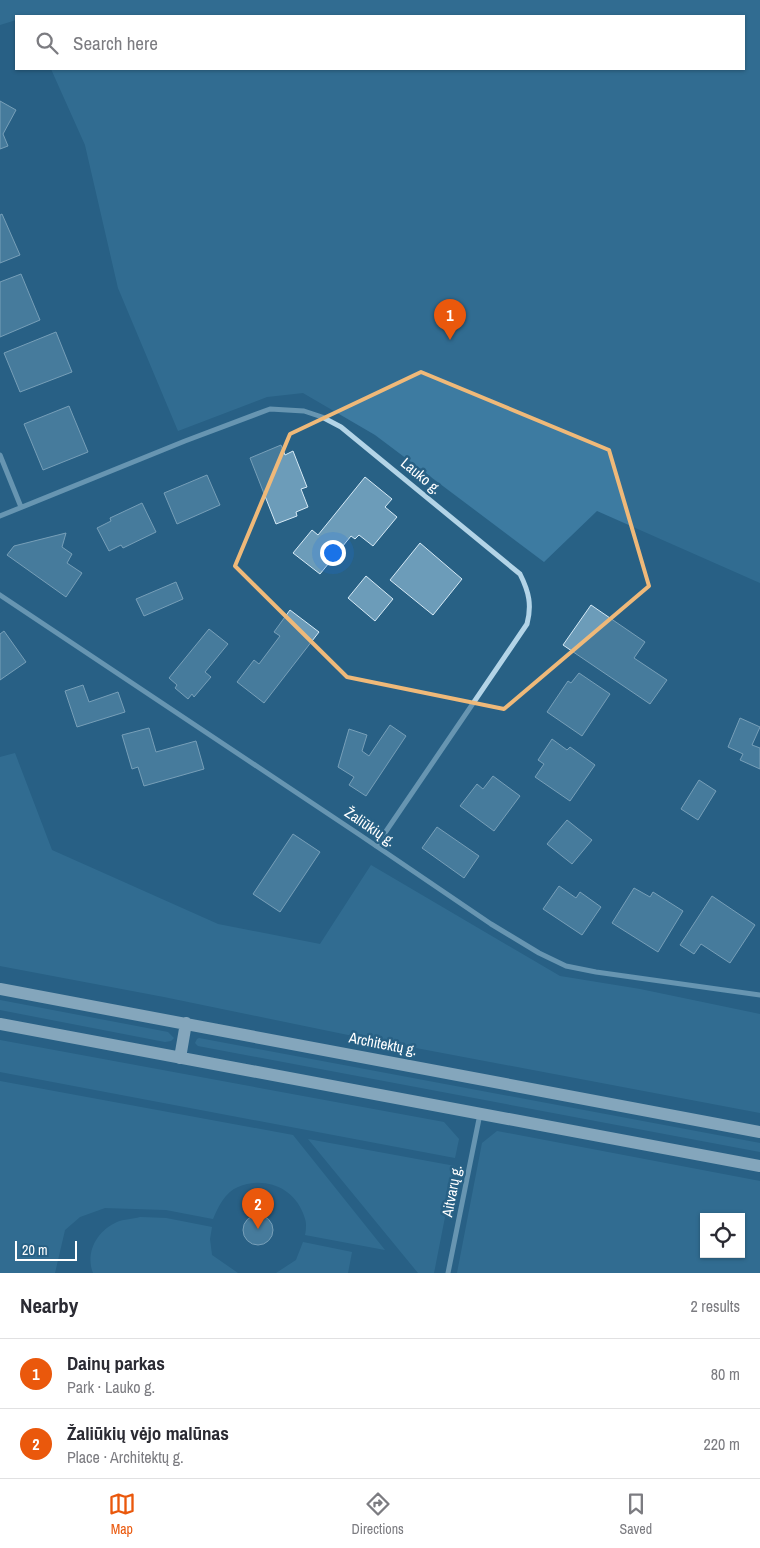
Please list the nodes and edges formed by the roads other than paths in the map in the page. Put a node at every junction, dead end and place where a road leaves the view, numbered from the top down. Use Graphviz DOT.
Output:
graph roads {
  1 [pos="0,455"];
  2 [pos="21,507"];
  3 [pos="0,516"];
  4 [pos="0,595"];
  5 [pos="376,846"];
  6 [pos="0,989"];
  7 [pos="760,995"];
  8 [pos="186,1023"];
  9 [pos="0,1024"];
  10 [pos="180,1058"];
  11 [pos="480,1114"];
  12 [pos="760,1132"];
  13 [pos="760,1166"];
  14 [pos="448,1273"];
  1 -- 2 [label="street"];
  2 -- 3 [label="street, Lauko g."];
  2 -- 5 [label="street, Lauko g."];
  4 -- 5 [label="street, Žaliūkių g."];
  5 -- 7 [label="street, Žaliūkių g."];
  6 -- 8 [label="main road, Architektų g."];
  8 -- 10 [label="main road"];
  8 -- 12 [label="main road, Architektų g."];
  9 -- 10 [label="main road"];
  10 -- 11 [label="main road"];
  11 -- 13 [label="main road"];
  11 -- 14 [label="street, Aitvarų g."];
}
